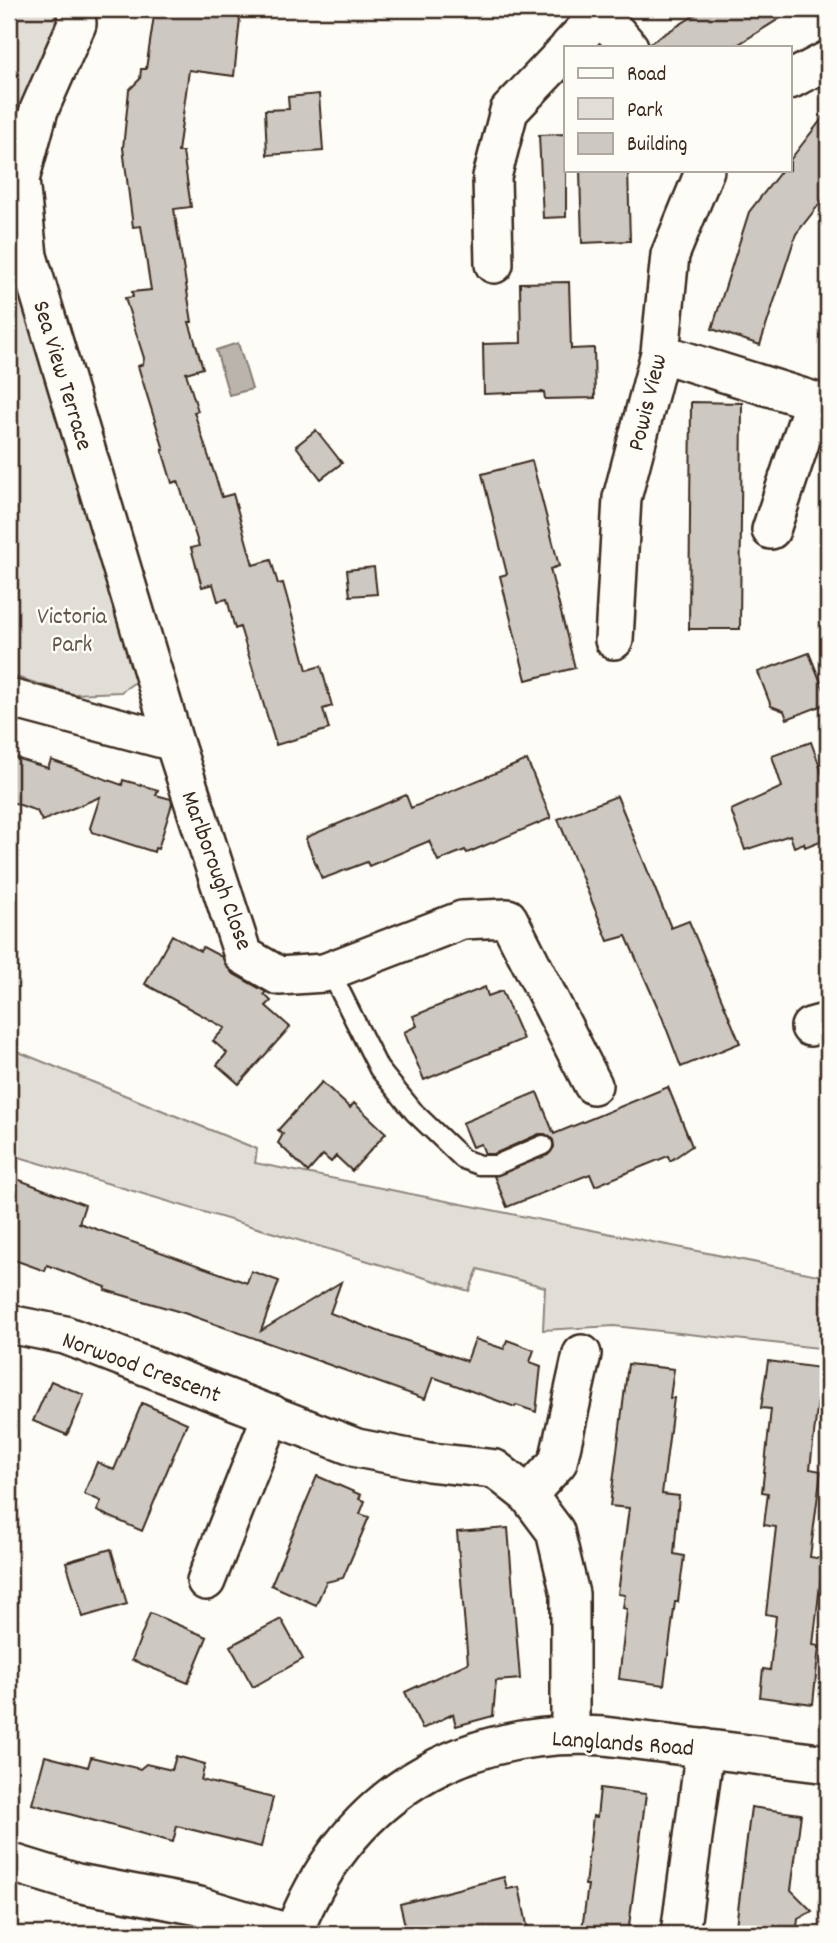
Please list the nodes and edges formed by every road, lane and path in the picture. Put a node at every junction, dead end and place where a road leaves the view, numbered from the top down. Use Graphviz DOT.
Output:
graph roads {
  1 [pos="76,9"];
  2 [pos="605,12"];
  3 [pos="570,46"];
  4 [pos="628,46"];
  5 [pos="564,52"];
  6 [pos="828,60"];
  7 [pos="792,79"];
  8 [pos="704,172"];
  9 [pos="494,264"];
  10 [pos="660,353"];
  11 [pos="771,530"];
  12 [pos="614,640"];
  13 [pos="9,698"];
  14 [pos="174,742"];
  15 [pos="330,971"];
  16 [pos="593,1085"];
  17 [pos="543,1145"];
  18 [pos="9,1324"];
  19 [pos="582,1353"];
  20 [pos="272,1414"];
  21 [pos="528,1495"];
  22 [pos="206,1581"];
  23 [pos="570,1734"];
  24 [pos="705,1748"];
  25 [pos="828,1764"];
  26 [pos="9,1862"];
  27 [pos="293,1934"];
  28 [pos="680,1934"];
  1 -- 14 [label="street, Sea View Terrace"];
  2 -- 3 [label="street"];
  2 -- 4 [label="street"];
  5 -- 9 [label="street"];
  6 -- 7 [label="street"];
  8 -- 10 [label="street, Powis View"];
  10 -- 11 [label="street"];
  10 -- 12 [label="street, Powis View"];
  13 -- 14 [label="street"];
  14 -- 15 [label="street, Marlborough Close"];
  15 -- 16 [label="street, Marlborough Close"];
  15 -- 17 [label="lane"];
  18 -- 20 [label="street, Norwood Crescent"];
  19 -- 21 [label="street"];
  20 -- 21 [label="street, Norwood Crescent"];
  20 -- 22 [label="street"];
  21 -- 23 [label="street, Norwood Crescent"];
  23 -- 24 [label="street, Langlands Road"];
  23 -- 27 [label="street, Langlands Road"];
  24 -- 25 [label="street, Langlands Road"];
  24 -- 28 [label="street"];
  26 -- 27 [label="street"];
}
